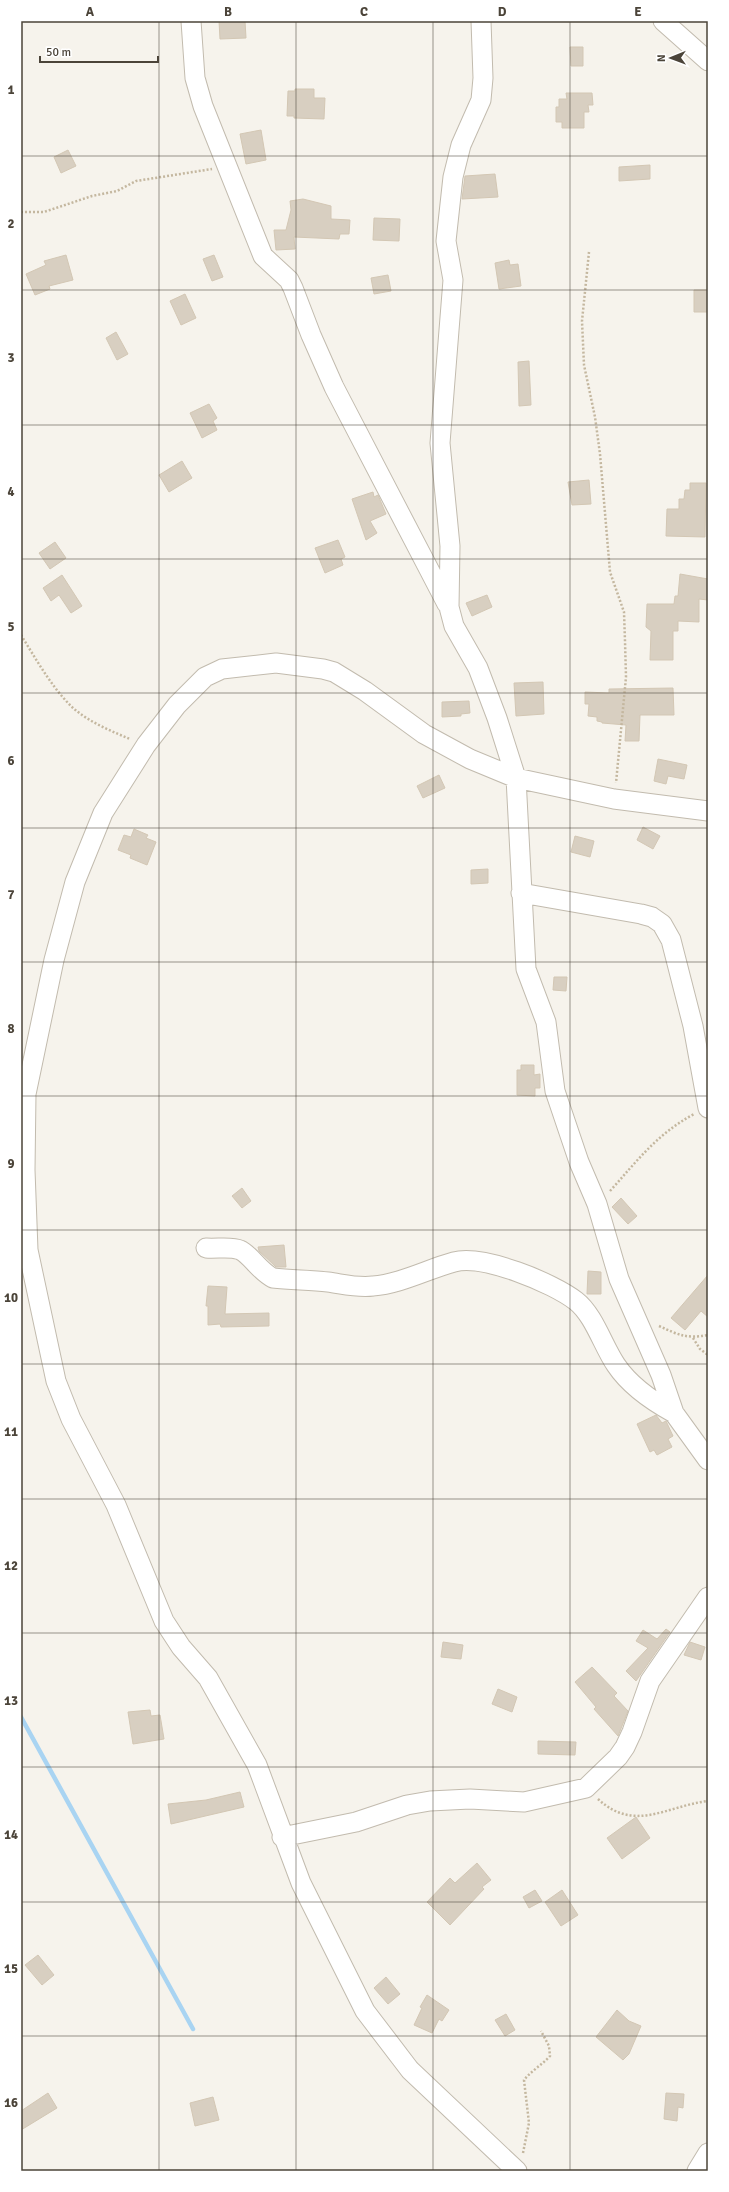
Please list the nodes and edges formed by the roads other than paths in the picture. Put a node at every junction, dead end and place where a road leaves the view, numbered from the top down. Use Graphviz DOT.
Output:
graph roads {
  1 [pos="190,21"];
  2 [pos="481,21"];
  3 [pos="664,21"];
  4 [pos="708,61"];
  5 [pos="449,607"];
  6 [pos="516,778"];
  7 [pos="708,811"];
  8 [pos="521,893"];
  9 [pos="708,1107"];
  10 [pos="206,1248"];
  11 [pos="674,1413"];
  12 [pos="708,1460"];
  13 [pos="708,1597"];
  14 [pos="282,1838"];
  15 [pos="708,2153"];
  16 [pos="520,2165"];
  17 [pos="697,2171"];
  1 -- 5 [label="street"];
  2 -- 5 [label="street"];
  3 -- 4 [label="street"];
  5 -- 6 [label="street"];
  6 -- 7 [label="street"];
  6 -- 8 [label="street"];
  6 -- 14 [label="street"];
  8 -- 9 [label="street"];
  8 -- 11 [label="street"];
  10 -- 11 [label="street"];
  11 -- 12 [label="street"];
  13 -- 14 [label="street"];
  14 -- 16 [label="street"];
  15 -- 17 [label="street"];
}
